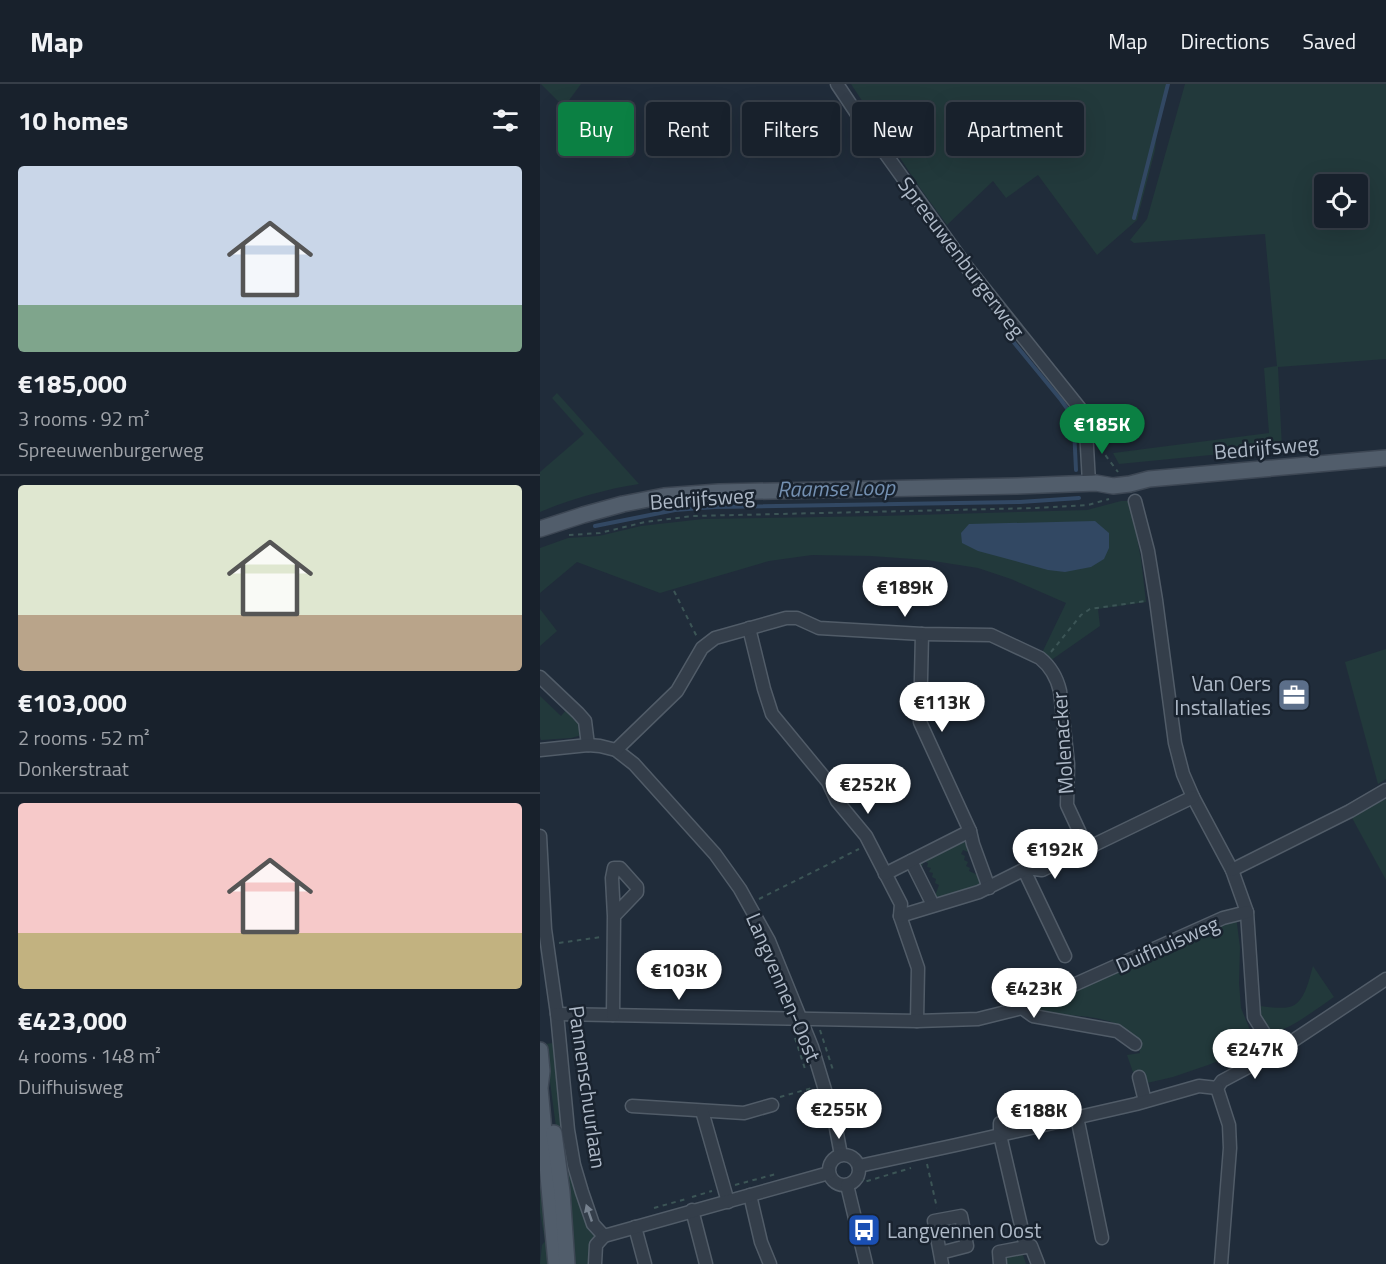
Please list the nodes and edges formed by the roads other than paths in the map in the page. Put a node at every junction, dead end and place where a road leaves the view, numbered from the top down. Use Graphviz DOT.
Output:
graph roads {
  1 [pos="837,84"];
  2 [pos="1386,458"];
  3 [pos="1149,479"];
  4 [pos="1092,483"];
  5 [pos="1136,501"];
  6 [pos="540,530"];
  7 [pos="749,628"];
  8 [pos="922,634"];
  9 [pos="540,677"];
  10 [pos="588,745"];
  11 [pos="540,750"];
  12 [pos="616,750"];
  13 [pos="1386,790"];
  14 [pos="1193,797"];
  15 [pos="970,831"];
  16 [pos="540,836"];
  17 [pos="1087,848"];
  18 [pos="911,861"];
  19 [pos="1024,870"];
  20 [pos="1232,870"];
  21 [pos="885,874"];
  22 [pos="989,888"];
  23 [pos="933,905"];
  24 [pos="1247,912"];
  25 [pos="614,916"];
  26 [pos="900,916"];
  27 [pos="1065,956"];
  28 [pos="1386,979"];
  29 [pos="1022,1008"];
  30 [pos="557,1014"];
  31 [pos="613,1015"];
  32 [pos="800,1019"];
  33 [pos="917,1021"];
  34 [pos="1135,1044"];
  35 [pos="540,1050"];
  36 [pos="1276,1052"];
  37 [pos="542,1071"];
  38 [pos="1139,1077"];
  39 [pos="1217,1088"];
  40 [pos="1145,1101"];
  41 [pos="772,1105"];
  42 [pos="632,1106"];
  43 [pos="702,1111"];
  44 [pos="1077,1117"];
  45 [pos="1000,1129"];
  46 [pos="841,1155"];
  47 [pos="859,1166"];
  48 [pos="829,1173"];
  49 [pos="847,1185"];
  50 [pos="750,1195"];
  51 [pos="728,1202"];
  52 [pos="692,1210"];
  53 [pos="635,1227"];
  54 [pos="604,1236"];
  55 [pos="1102,1238"];
  56 [pos="1026,1247"];
  57 [pos="941,1258"];
  58 [pos="555,1264"];
  59 [pos="567,1264"];
  60 [pos="595,1264"];
  61 [pos="645,1264"];
  62 [pos="706,1264"];
  63 [pos="770,1264"];
  64 [pos="866,1264"];
  65 [pos="1000,1264"];
  66 [pos="1038,1264"];
  67 [pos="1221,1264"];
  1 -- 4 [label="street, Spreeuwenburgerweg"];
  2 -- 3 [label="main road, Bedrijfsweg"];
  3 -- 4 [label="main road, Bedrijfsweg"];
  3 -- 4 [label="main road, Bedrijfsweg"];
  4 -- 6 [label="main road, Bedrijfsweg"];
  5 -- 14 [label="street"];
  7 -- 8 [label="street"];
  7 -- 12 [label="street"];
  7 -- 21 [label="street"];
  8 -- 15 [label="street"];
  8 -- 17 [label="street, Molenacker"];
  9 -- 10 [label="street"];
  10 -- 11 [label="street"];
  10 -- 12 [label="street"];
  12 -- 32 [label="street, Langvennen-Oost"];
  13 -- 20 [label="street"];
  14 -- 17 [label="street"];
  14 -- 20 [label="street"];
  15 -- 18 [label="street"];
  15 -- 22 [label="street"];
  16 -- 30 [label="street, Pannenschuurlaan"];
  17 -- 19 [label="street"];
  18 -- 21 [label="street"];
  18 -- 23 [label="street"];
  19 -- 22 [label="street"];
  19 -- 27 [label="street"];
  20 -- 24 [label="street"];
  21 -- 26 [label="street"];
  22 -- 23 [label="street"];
  23 -- 26 [label="street"];
  24 -- 29 [label="street, Duifhuisweg"];
  24 -- 36 [label="street"];
  25 -- 31 [label="street"];
  26 -- 33 [label="street"];
  28 -- 36 [label="street"];
  29 -- 33 [label="street, Duifhuisweg"];
  29 -- 34 [label="street"];
  30 -- 31 [label="street, Duifhuisweg"];
  54 -- 30 [label="street, Pannenschuurlaan, one-way"];
  31 -- 32 [label="street, Duifhuisweg"];
  32 -- 33 [label="street, Duifhuisweg"];
  32 -- 46 [label="street, Langvennen-Oost"];
  35 -- 37 [label="main road, Pannenschuurlaan"];
  36 -- 39 [label="street"];
  37 -- 58 [label="main road, Pannenschuurlaan"];
  37 -- 59 [label="main road, Pannenschuurlaan"];
  38 -- 40 [label="street"];
  39 -- 40 [label="street"];
  39 -- 67 [label="street"];
  40 -- 44 [label="street"];
  41 -- 43 [label="street"];
  42 -- 43 [label="street"];
  43 -- 51 [label="street"];
  44 -- 45 [label="street"];
  44 -- 55 [label="street"];
  45 -- 47 [label="street"];
  45 -- 56 [label="street"];
  46 -- 47 [label="street"];
  46 -- 48 [label="street"];
  47 -- 49 [label="street"];
  48 -- 49 [label="street"];
  48 -- 50 [label="street"];
  49 -- 64 [label="street"];
  50 -- 51 [label="street"];
  50 -- 63 [label="street"];
  51 -- 52 [label="street"];
  52 -- 53 [label="street"];
  52 -- 62 [label="street"];
  53 -- 54 [label="street"];
  53 -- 61 [label="street"];
  54 -- 60 [label="street"];
  56 -- 65 [label="street"];
  56 -- 66 [label="street"];
  57 -- 57 [label="street"];
}
